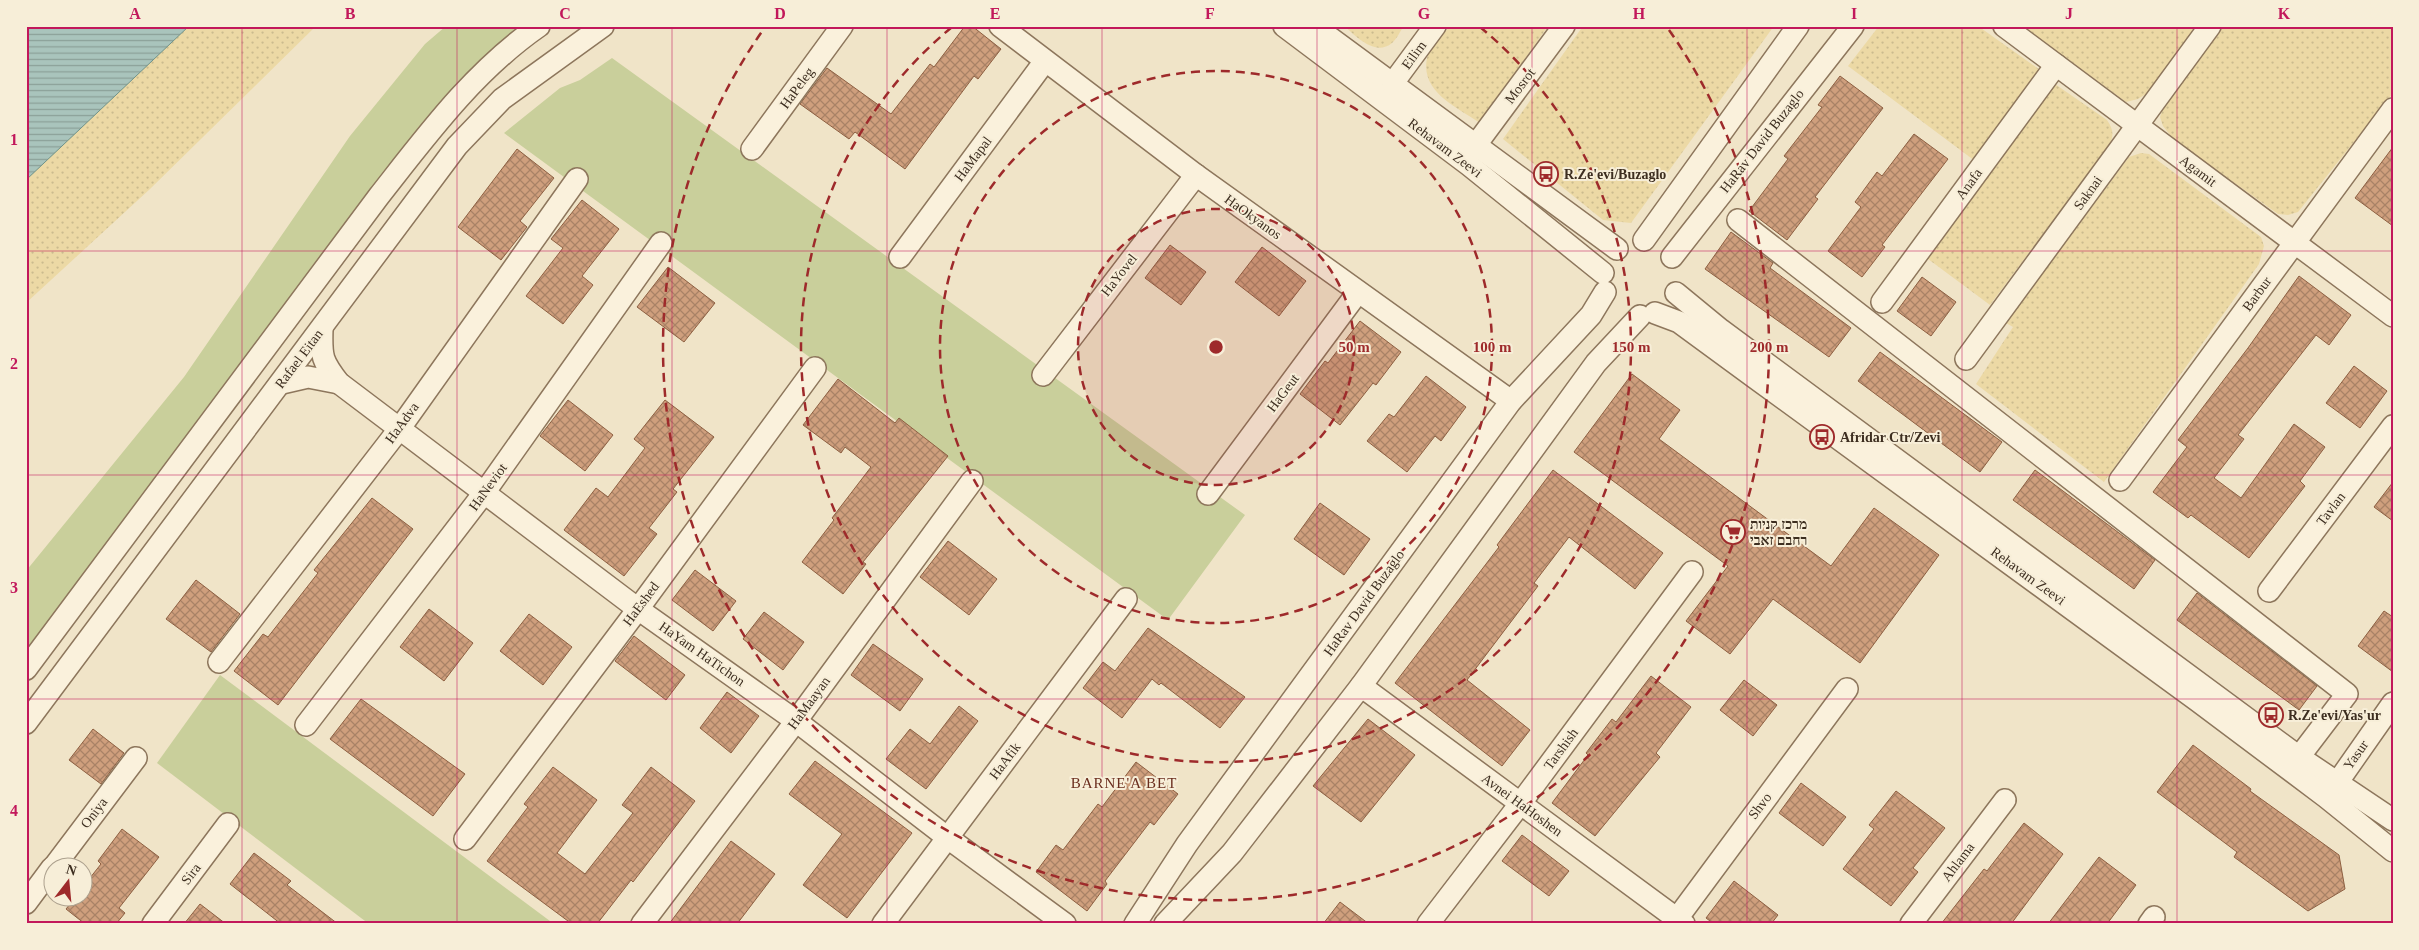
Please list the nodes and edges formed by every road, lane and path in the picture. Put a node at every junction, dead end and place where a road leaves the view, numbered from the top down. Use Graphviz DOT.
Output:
graph roads {
  1 [pos="539,26"];
  2 [pos="603,26"];
  3 [pos="842,26"];
  4 [pos="1000,26"];
  5 [pos="1284,26"];
  6 [pos="1314,26"];
  7 [pos="1435,26"];
  8 [pos="1564,26"];
  9 [pos="1798,26"];
  10 [pos="1853,26"];
  11 [pos="2004,26"];
  12 [pos="2210,26"];
  13 [pos="1046,61"];
  14 [pos="2056,65"];
  15 [pos="1393,83"];
  16 [pos="2393,109"];
  17 [pos="2137,126"];
  18 [pos="1475,146"];
  19 [pos="752,149"];
  20 [pos="1196,175"];
  21 [pos="578,179"];
  22 [pos="1738,220"];
  23 [pos="1644,240"];
  24 [pos="661,243"];
  25 [pos="2294,243"];
  26 [pos="1617,249"];
  27 [pos="900,256"];
  28 [pos="1672,257"];
  29 [pos="1604,282"];
  30 [pos="1358,292"];
  31 [pos="1676,293"];
  32 [pos="1882,302"];
  33 [pos="1648,315"];
  34 [pos="2393,316"];
  35 [pos="322,329"];
  36 [pos="1966,359"];
  37 [pos="815,368"];
  38 [pos="1043,375"];
  39 [pos="282,383"];
  40 [pos="339,383"];
  41 [pos="1511,401"];
  42 [pos="2393,426"];
  43 [pos="400,428"];
  44 [pos="2120,480"];
  45 [pos="972,481"];
  46 [pos="484,493"];
  47 [pos="1208,494"];
  48 [pos="1692,572"];
  49 [pos="2270,591"];
  50 [pos="1126,599"];
  51 [pos="638,609"];
  52 [pos="220,662"];
  53 [pos="26,669"];
  54 [pos="1361,686"];
  55 [pos="1847,689"];
  56 [pos="2393,703"];
  57 [pos="796,721"];
  58 [pos="26,724"];
  59 [pos="306,725"];
  60 [pos="2300,757"];
  61 [pos="136,758"];
  62 [pos="2337,783"];
  63 [pos="2005,800"];
  64 [pos="1520,804"];
  65 [pos="2393,820"];
  66 [pos="228,824"];
  67 [pos="948,838"];
  68 [pos="465,839"];
  69 [pos="2393,851"];
  70 [pos="61,858"];
  71 [pos="42,882"];
  72 [pos="26,903"];
  73 [pos="1678,922"];
  74 [pos="153,924"];
  75 [pos="642,924"];
  76 [pos="883,924"];
  77 [pos="1065,924"];
  78 [pos="1135,924"];
  79 [pos="1165,924"];
  80 [pos="1428,924"];
  81 [pos="1911,924"];
  1 -- 53 [label="street"];
  2 -- 35 [label="street, Rafael Eitan"];
  3 -- 19 [label="street, HaPeleg"];
  4 -- 13 [label="street, HaOkyanos"];
  5 -- 29 [label="street, Rehavam Zeevi"];
  6 -- 15 [label="street, Rehavam Zeevi"];
  7 -- 15 [label="street, Eilim"];
  8 -- 18 [label="street, Mosrot"];
  9 -- 23 [label="street"];
  10 -- 28 [label="street, HaRav David Buzaglo"];
  11 -- 14 [label="street, Agamit"];
  12 -- 17 [label="street, Saknai"];
  13 -- 20 [label="street, HaOkyanos"];
  13 -- 27 [label="street, HaMapal"];
  14 -- 17 [label="street, Agamit"];
  14 -- 32 [label="street, Anafa"];
  15 -- 18 [label="street, Rehavam Zeevi"];
  16 -- 25 [label="street, Barbur"];
  17 -- 25 [label="street, Agamit"];
  17 -- 36 [label="street, Saknai"];
  18 -- 26 [label="street, Rehavam Zeevi"];
  20 -- 30 [label="street, HaOkyanos"];
  20 -- 38 [label="street, HaYovel"];
  21 -- 43 [label="street, HaAdva"];
  22 -- 60 [label="street"];
  23 -- 26 [label="street"];
  23 -- 28 [label="street"];
  24 -- 46 [label="street, HaNeviot"];
  25 -- 34 [label="street, Agamit"];
  25 -- 44 [label="street, Barbur"];
  26 -- 29 [label="street"];
  28 -- 31 [label="street"];
  29 -- 33 [label="street"];
  29 -- 41 [label="street, HaRav David Buzaglo"];
  30 -- 41 [label="street, HaOkyanos"];
  30 -- 47 [label="street, HaGeut"];
  31 -- 33 [label="street"];
  31 -- 60 [label="street, Rehavam Zeevi"];
  33 -- 54 [label="street"];
  33 -- 69 [label="street, Rehavam Zeevi"];
  35 -- 39 [label="street, Rafael Eitan"];
  35 -- 40 [label="street, HaYam HaTichon"];
  37 -- 51 [label="street, HaEshed"];
  39 -- 40 [label="street, HaYam HaTichon"];
  39 -- 58 [label="street, Rafael Eitan"];
  40 -- 43 [label="street, HaYam HaTichon"];
  41 -- 78 [label="street, HaRav David Buzaglo"];
  42 -- 49 [label="street, Tavlan"];
  43 -- 46 [label="street, HaYam HaTichon"];
  43 -- 52 [label="street, HaAdva"];
  45 -- 57 [label="street, HaMaayan"];
  46 -- 51 [label="street, HaYam HaTichon"];
  46 -- 59 [label="street, HaNeviot"];
  48 -- 64 [label="street, Tarshish"];
  50 -- 67 [label="street, HaAfik"];
  51 -- 57 [label="street, HaYam HaTichon"];
  51 -- 68 [label="street, HaEshed"];
  54 -- 64 [label="street, Avnei HaHoshen"];
  54 -- 79 [label="street"];
  55 -- 73 [label="street, Shvo"];
  56 -- 62 [label="street, Yasur"];
  57 -- 67 [label="street, HaYam HaTichon"];
  57 -- 75 [label="street, HaMaayan"];
  60 -- 62 [label="street, Rehavam Zeevi"];
  61 -- 70 [label="street, Oniya"];
  62 -- 65 [label="street, Rehavam Zeevi"];
  63 -- 81 [label="street, Ahlama"];
  64 -- 73 [label="street, Avnei HaHoshen"];
  64 -- 80 [label="street, Tarshish"];
  66 -- 74 [label="street, Sira"];
  67 -- 76 [label="street, HaAfik"];
  67 -- 77 [label="street, HaYam HaTichon"];
  71 -- 72 [label="street, Oniya"];
}
